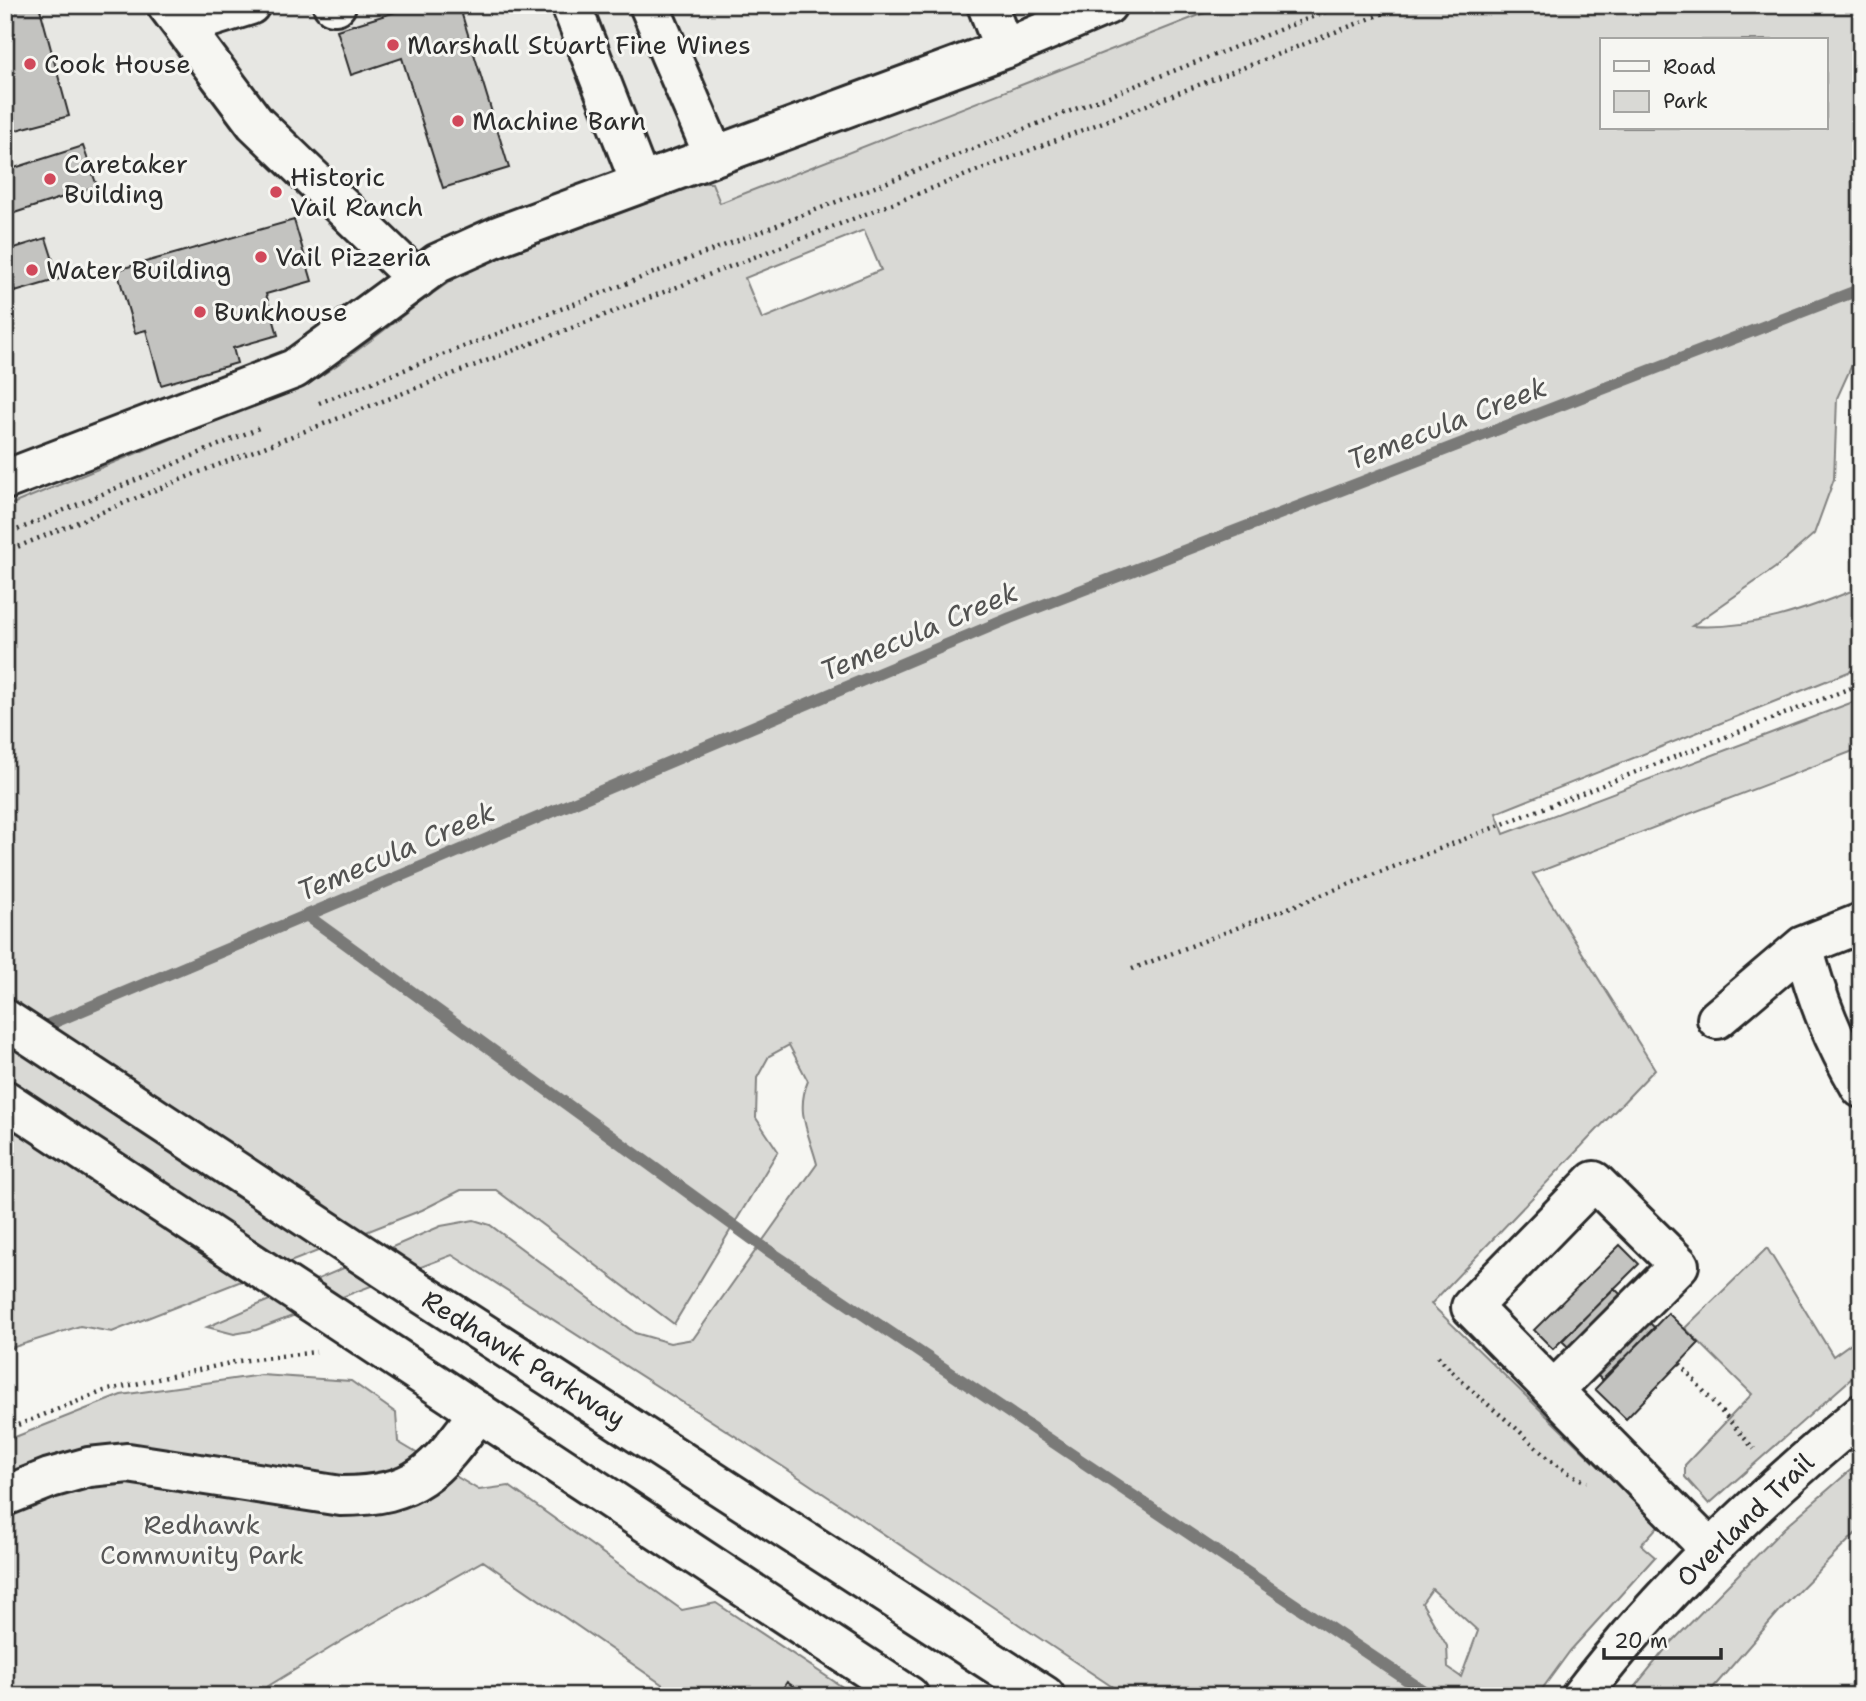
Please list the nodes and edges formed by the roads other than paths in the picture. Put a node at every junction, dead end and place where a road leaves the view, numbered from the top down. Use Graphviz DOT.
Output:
graph roads {
  1 [pos="250,5"];
  2 [pos="571,5"];
  3 [pos="649,5"];
  4 [pos="987,5"];
  5 [pos="1107,5"];
  6 [pos="175,16"];
  7 [pos="1004,49"];
  8 [pos="714,156"];
  9 [pos="640,182"];
  10 [pos="417,279"];
  11 [pos="5,480"];
  12 [pos="1861,923"];
  13 [pos="1802,946"];
  14 [pos="1717,1018"];
  15 [pos="5,1019"];
  16 [pos="1861,1088"];
  17 [pos="5,1100"];
  18 [pos="1555,1390"];
  19 [pos="479,1412"];
  20 [pos="1861,1414"];
  21 [pos="5,1496"];
  22 [pos="1710,1549"];
  23 [pos="909,1696"];
  24 [pos="1045,1696"];
  25 [pos="1581,1696"];
  1 -- 6 [label="main road"];
  2 -- 9 [label="main road"];
  3 -- 8 [label="main road"];
  4 -- 7 [label="main road"];
  5 -- 7 [label="main road"];
  6 -- 10 [label="main road"];
  7 -- 8 [label="main road"];
  8 -- 9 [label="main road"];
  9 -- 10 [label="main road"];
  10 -- 11 [label="main road"];
  12 -- 13 [label="main road"];
  13 -- 14 [label="main road"];
  13 -- 16 [label="main road"];
  15 -- 24 [label="main road, Redhawk Parkway"];
  17 -- 19 [label="main road"];
  18 -- 18 [label="main road"];
  18 -- 22 [label="main road"];
  19 -- 21 [label="main road"];
  19 -- 23 [label="main road"];
  20 -- 22 [label="main road, Overland Trail"];
  22 -- 25 [label="main road, Overland Trail"];
}
